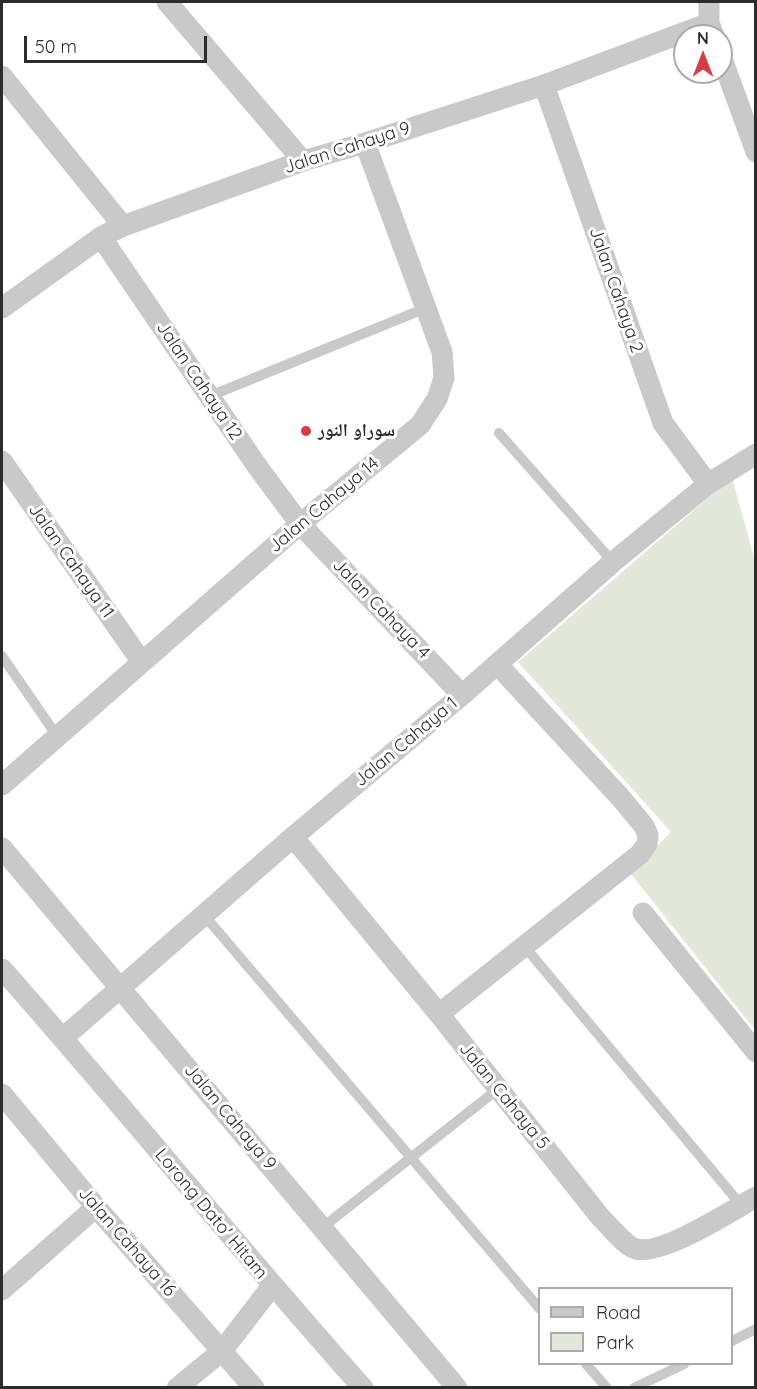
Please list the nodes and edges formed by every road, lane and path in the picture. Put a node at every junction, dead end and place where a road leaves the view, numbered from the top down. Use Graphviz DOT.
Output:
graph roads {
  1 [pos="167,2"];
  2 [pos="709,2"];
  3 [pos="711,24"];
  4 [pos="673,43"];
  5 [pos="2,76"];
  6 [pos="731,84"];
  7 [pos="544,85"];
  8 [pos="366,143"];
  9 [pos="756,152"];
  10 [pos="303,161"];
  11 [pos="123,226"];
  12 [pos="101,237"];
  13 [pos="2,308"];
  14 [pos="426,308"];
  15 [pos="210,396"];
  16 [pos="499,433"];
  17 [pos="756,454"];
  18 [pos="2,461"];
  19 [pos="708,484"];
  20 [pos="300,524"];
  21 [pos="613,562"];
  22 [pos="2,656"];
  23 [pos="141,662"];
  24 [pos="497,664"];
  25 [pos="462,695"];
  26 [pos="57,736"];
  27 [pos="2,785"];
  28 [pos="293,837"];
  29 [pos="2,848"];
  30 [pos="643,912"];
  31 [pos="204,915"];
  32 [pos="525,947"];
  33 [pos="2,969"];
  34 [pos="122,989"];
  35 [pos="439,1014"];
  36 [pos="63,1038"];
  37 [pos="756,1052"];
  38 [pos="498,1089"];
  39 [pos="2,1094"];
  40 [pos="410,1158"];
  41 [pos="748,1201"];
  42 [pos="96,1207"];
  43 [pos="323,1227"];
  44 [pos="272,1286"];
  45 [pos="2,1290"];
  46 [pos="538,1307"];
  47 [pos="756,1329"];
  48 [pos="733,1340"];
  49 [pos="222,1351"];
  50 [pos="587,1365"];
  51 [pos="682,1365"];
  52 [pos="177,1388"];
  53 [pos="254,1388"];
  54 [pos="363,1388"];
  55 [pos="457,1388"];
  56 [pos="607,1388"];
  57 [pos="634,1388"];
  1 -- 10 [label="street"];
  2 -- 3 [label="street"];
  4 -- 7 [label="street, Jalan Cahaya 9"];
  5 -- 11 [label="street"];
  6 -- 9 [label="street"];
  7 -- 8 [label="street, Jalan Cahaya 9"];
  7 -- 19 [label="street, Jalan Cahaya 2"];
  8 -- 10 [label="street, Jalan Cahaya 9"];
  8 -- 14 [label="street, Jalan Cahaya 14"];
  10 -- 11 [label="street, Jalan Cahaya 9"];
  11 -- 12 [label="street, Jalan Cahaya 9"];
  12 -- 13 [label="street, Jalan Cahaya 9"];
  12 -- 15 [label="street, Jalan Cahaya 12"];
  14 -- 15 [label="lane"];
  14 -- 20 [label="street, Jalan Cahaya 14"];
  15 -- 20 [label="street, Jalan Cahaya 12"];
  16 -- 21 [label="lane"];
  17 -- 19 [label="street, Jalan Cahaya 1"];
  18 -- 23 [label="street, Jalan Cahaya 11"];
  19 -- 21 [label="street, Jalan Cahaya 1"];
  20 -- 23 [label="street, Jalan Cahaya 14"];
  20 -- 25 [label="street, Jalan Cahaya 4"];
  21 -- 24 [label="street, Jalan Cahaya 1"];
  22 -- 26 [label="lane"];
  23 -- 26 [label="street, Jalan Cahaya 14"];
  24 -- 25 [label="street, Jalan Cahaya 1"];
  24 -- 32 [label="street"];
  25 -- 28 [label="street, Jalan Cahaya 1"];
  26 -- 27 [label="street, Jalan Cahaya 14"];
  28 -- 31 [label="street, Jalan Cahaya 1"];
  28 -- 35 [label="street, Jalan Cahaya 5"];
  29 -- 34 [label="street, Jalan Cahaya 9"];
  30 -- 37 [label="street"];
  31 -- 34 [label="street, Jalan Cahaya 1"];
  31 -- 40 [label="lane"];
  32 -- 35 [label="street"];
  32 -- 41 [label="lane"];
  33 -- 36 [label="street, Lorong Dato' Hitam"];
  34 -- 36 [label="street, Jalan Cahaya 1"];
  34 -- 43 [label="street, Jalan Cahaya 9"];
  35 -- 38 [label="street, Jalan Cahaya 5"];
  36 -- 44 [label="street, Lorong Dato' Hitam"];
  38 -- 40 [label="lane"];
  38 -- 41 [label="street, Jalan Cahaya 5"];
  39 -- 42 [label="street, Jalan Cahaya 16"];
  40 -- 43 [label="lane"];
  40 -- 46 [label="lane"];
  42 -- 45 [label="street"];
  42 -- 49 [label="street, Jalan Cahaya 16"];
  43 -- 55 [label="street, Jalan Cahaya 9"];
  44 -- 49 [label="street"];
  44 -- 54 [label="street, Lorong Dato' Hitam"];
  47 -- 48 [label="lane"];
  49 -- 52 [label="street"];
  49 -- 53 [label="street, Jalan Cahaya 16"];
  50 -- 56 [label="lane"];
  51 -- 57 [label="lane"];
}
